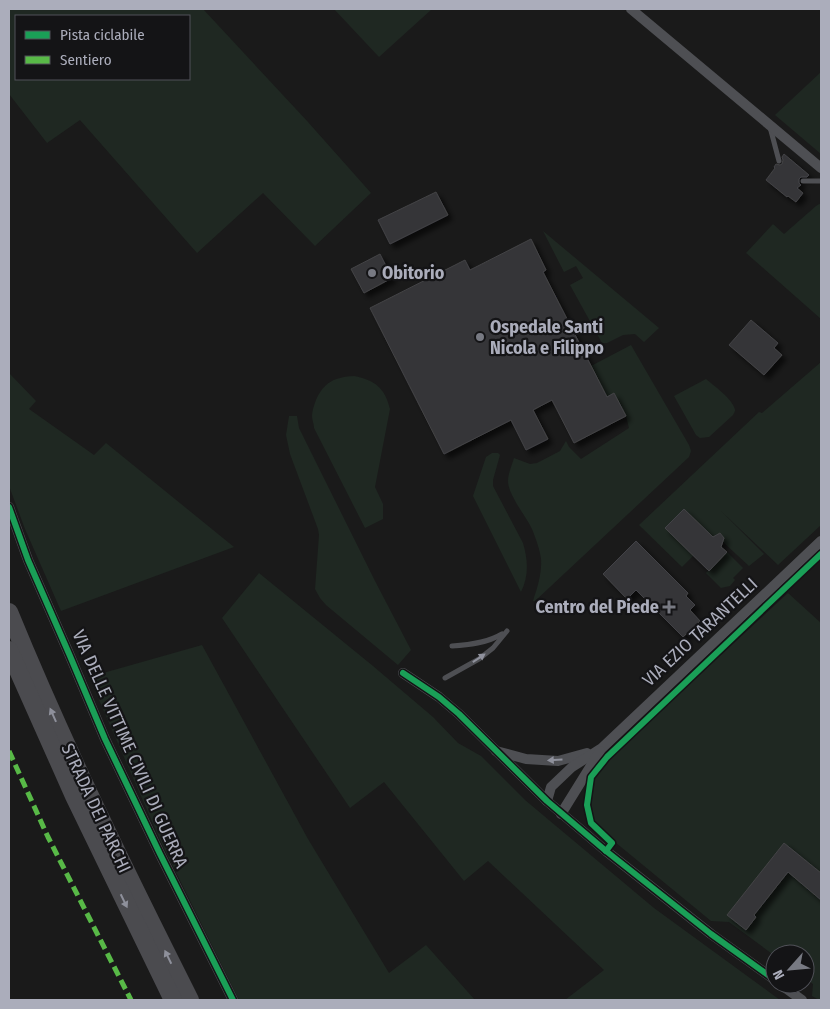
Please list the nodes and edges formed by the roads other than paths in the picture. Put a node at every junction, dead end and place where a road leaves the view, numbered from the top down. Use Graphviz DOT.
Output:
graph roads {
  1 [pos="631,9"];
  2 [pos="769,124"];
  3 [pos="779,161"];
  4 [pos="821,168"];
  5 [pos="821,181"];
  6 [pos="803,182"];
  7 [pos="9,507"];
  8 [pos="821,541"];
  9 [pos="9,612"];
  10 [pos="452,646"];
  11 [pos="9,650"];
  12 [pos="404,673"];
  13 [pos="445,678"];
  14 [pos="602,748"];
  15 [pos="496,750"];
  16 [pos="547,801"];
  17 [pos="561,814"];
  18 [pos="765,973"];
  19 [pos="173,1000"];
  20 [pos="190,1000"];
  21 [pos="232,1000"];
  1 -- 2 [label="street"];
  2 -- 3 [label="lane"];
  2 -- 4 [label="street"];
  5 -- 6 [label="lane"];
  7 -- 21 [label="street, VIA DELLE VITTIME CIVILI DI GUERRA"];
  8 -- 14 [label="street, VIA EZIO TARANTELLI"];
  20 -- 9 [label="highway, STRADA DEI PARCHI, one-way"];
  13 -- 10 [label="lane, one-way"];
  11 -- 19 [label="highway, STRADA DEI PARCHI, one-way"];
  12 -- 15 [label="street"];
  14 -- 15 [label="street, one-way"];
  14 -- 16 [label="street"];
  14 -- 17 [label="street"];
  15 -- 16 [label="street"];
  16 -- 17 [label="street"];
  17 -- 18 [label="street"];
}
